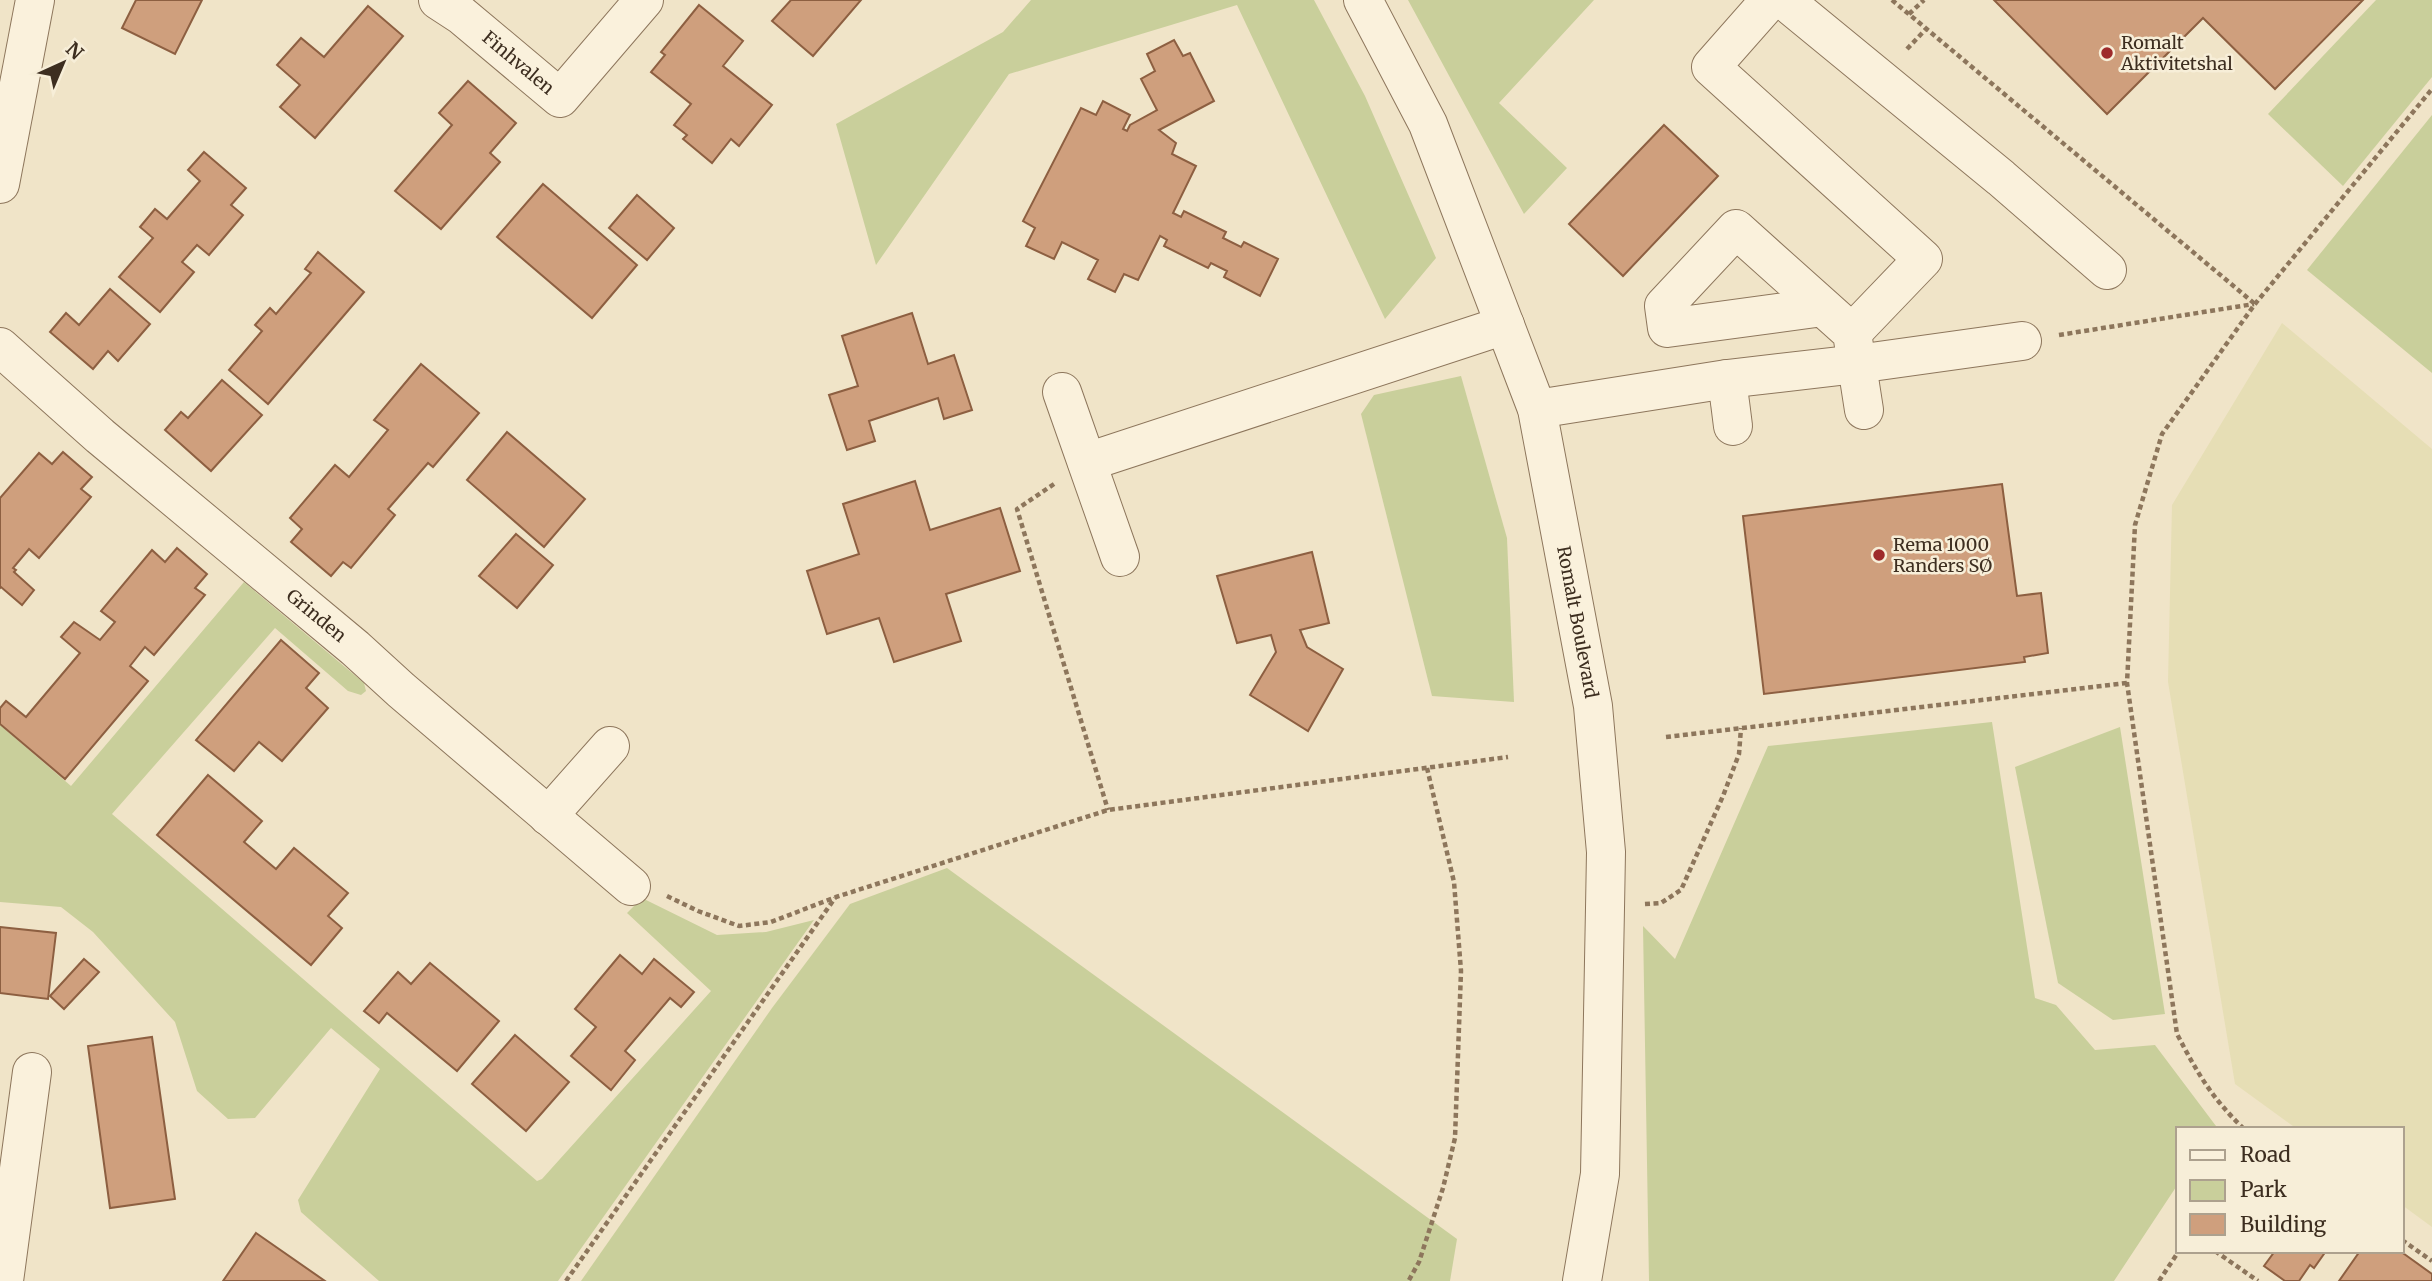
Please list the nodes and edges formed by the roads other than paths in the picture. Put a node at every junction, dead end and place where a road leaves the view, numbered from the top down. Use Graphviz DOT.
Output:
graph roads {
  1 [pos="36,0"];
  2 [pos="438,0"];
  3 [pos="644,0"];
  4 [pos="1363,0"];
  5 [pos="1770,0"];
  6 [pos="1784,0"];
  7 [pos="0,184"];
  8 [pos="2107,270"];
  9 [pos="1823,307"];
  10 [pos="1505,325"];
  11 [pos="2022,341"];
  12 [pos="0,347"];
  13 [pos="1854,349"];
  14 [pos="1727,379"];
  15 [pos="1062,392"];
  16 [pos="1537,410"];
  17 [pos="1864,410"];
  18 [pos="1733,426"];
  19 [pos="1087,462"];
  20 [pos="1120,557"];
  21 [pos="610,746"];
  22 [pos="548,816"];
  23 [pos="631,886"];
  24 [pos="32,1072"];
  25 [pos="4,1281"];
  26 [pos="1582,1281"];
  1 -- 7 [label="street"];
  2 -- 3 [label="street, Finhvalen"];
  4 -- 10 [label="street, Romalt Boulevard"];
  5 -- 13 [label="street"];
  6 -- 8 [label="street"];
  9 -- 13 [label="street"];
  10 -- 16 [label="street, Romalt Boulevard"];
  10 -- 19 [label="street"];
  11 -- 13 [label="street"];
  12 -- 22 [label="street, Grinden"];
  13 -- 14 [label="street"];
  13 -- 17 [label="street"];
  14 -- 16 [label="street"];
  14 -- 18 [label="street"];
  15 -- 19 [label="street"];
  16 -- 26 [label="street, Romalt Boulevard"];
  19 -- 20 [label="street"];
  21 -- 22 [label="street"];
  22 -- 23 [label="street, Grinden"];
  24 -- 25 [label="street"];
}
